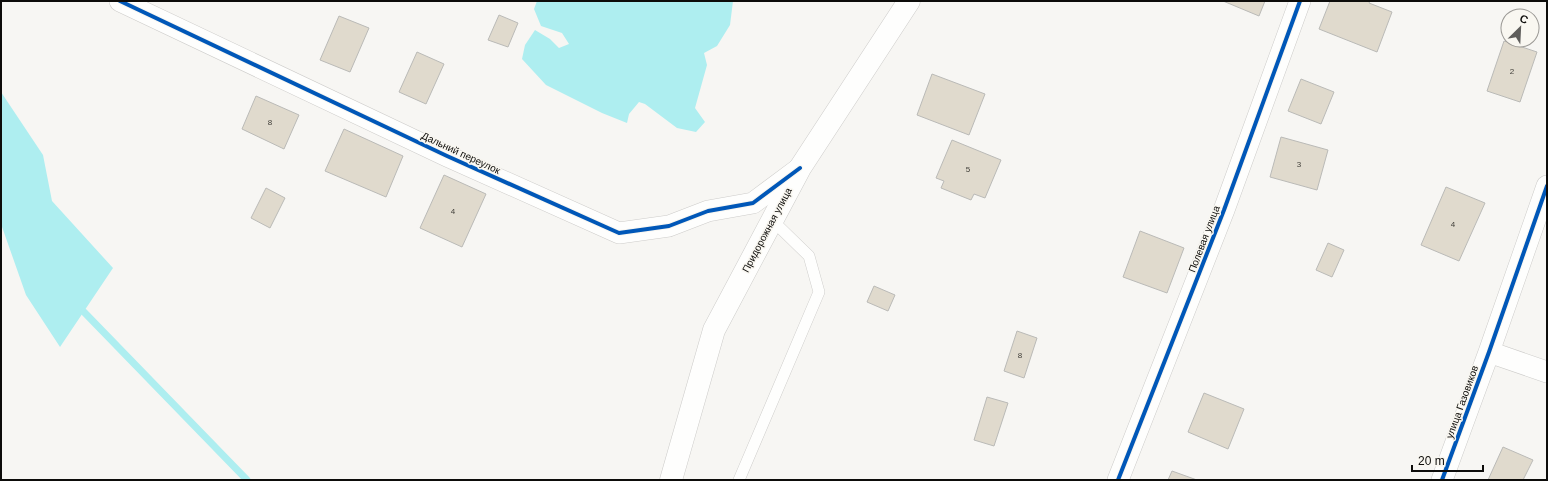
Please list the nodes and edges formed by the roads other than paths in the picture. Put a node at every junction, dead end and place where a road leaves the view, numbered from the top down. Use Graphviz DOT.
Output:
graph roads {
  1 [pos="120,1"];
  2 [pos="910,1"];
  3 [pos="1300,1"];
  4 [pos="800,168"];
  5 [pos="1547,186"];
  6 [pos="772,220"];
  7 [pos="1489,352"];
  8 [pos="1547,372"];
  9 [pos="671,480"];
  10 [pos="738,480"];
  11 [pos="1118,480"];
  12 [pos="1442,480"];
  1 -- 4 [label="street, Дальний переулок"];
  2 -- 4 [label="street, Придорожная улица"];
  3 -- 11 [label="street, Полевая улица"];
  4 -- 6 [label="street, Придорожная улица"];
  5 -- 7 [label="street, улица Газовиков"];
  6 -- 9 [label="street, Придорожная улица"];
  6 -- 10 [label="lane"];
  7 -- 8 [label="street"];
  7 -- 12 [label="street, улица Газовиков"];
}
